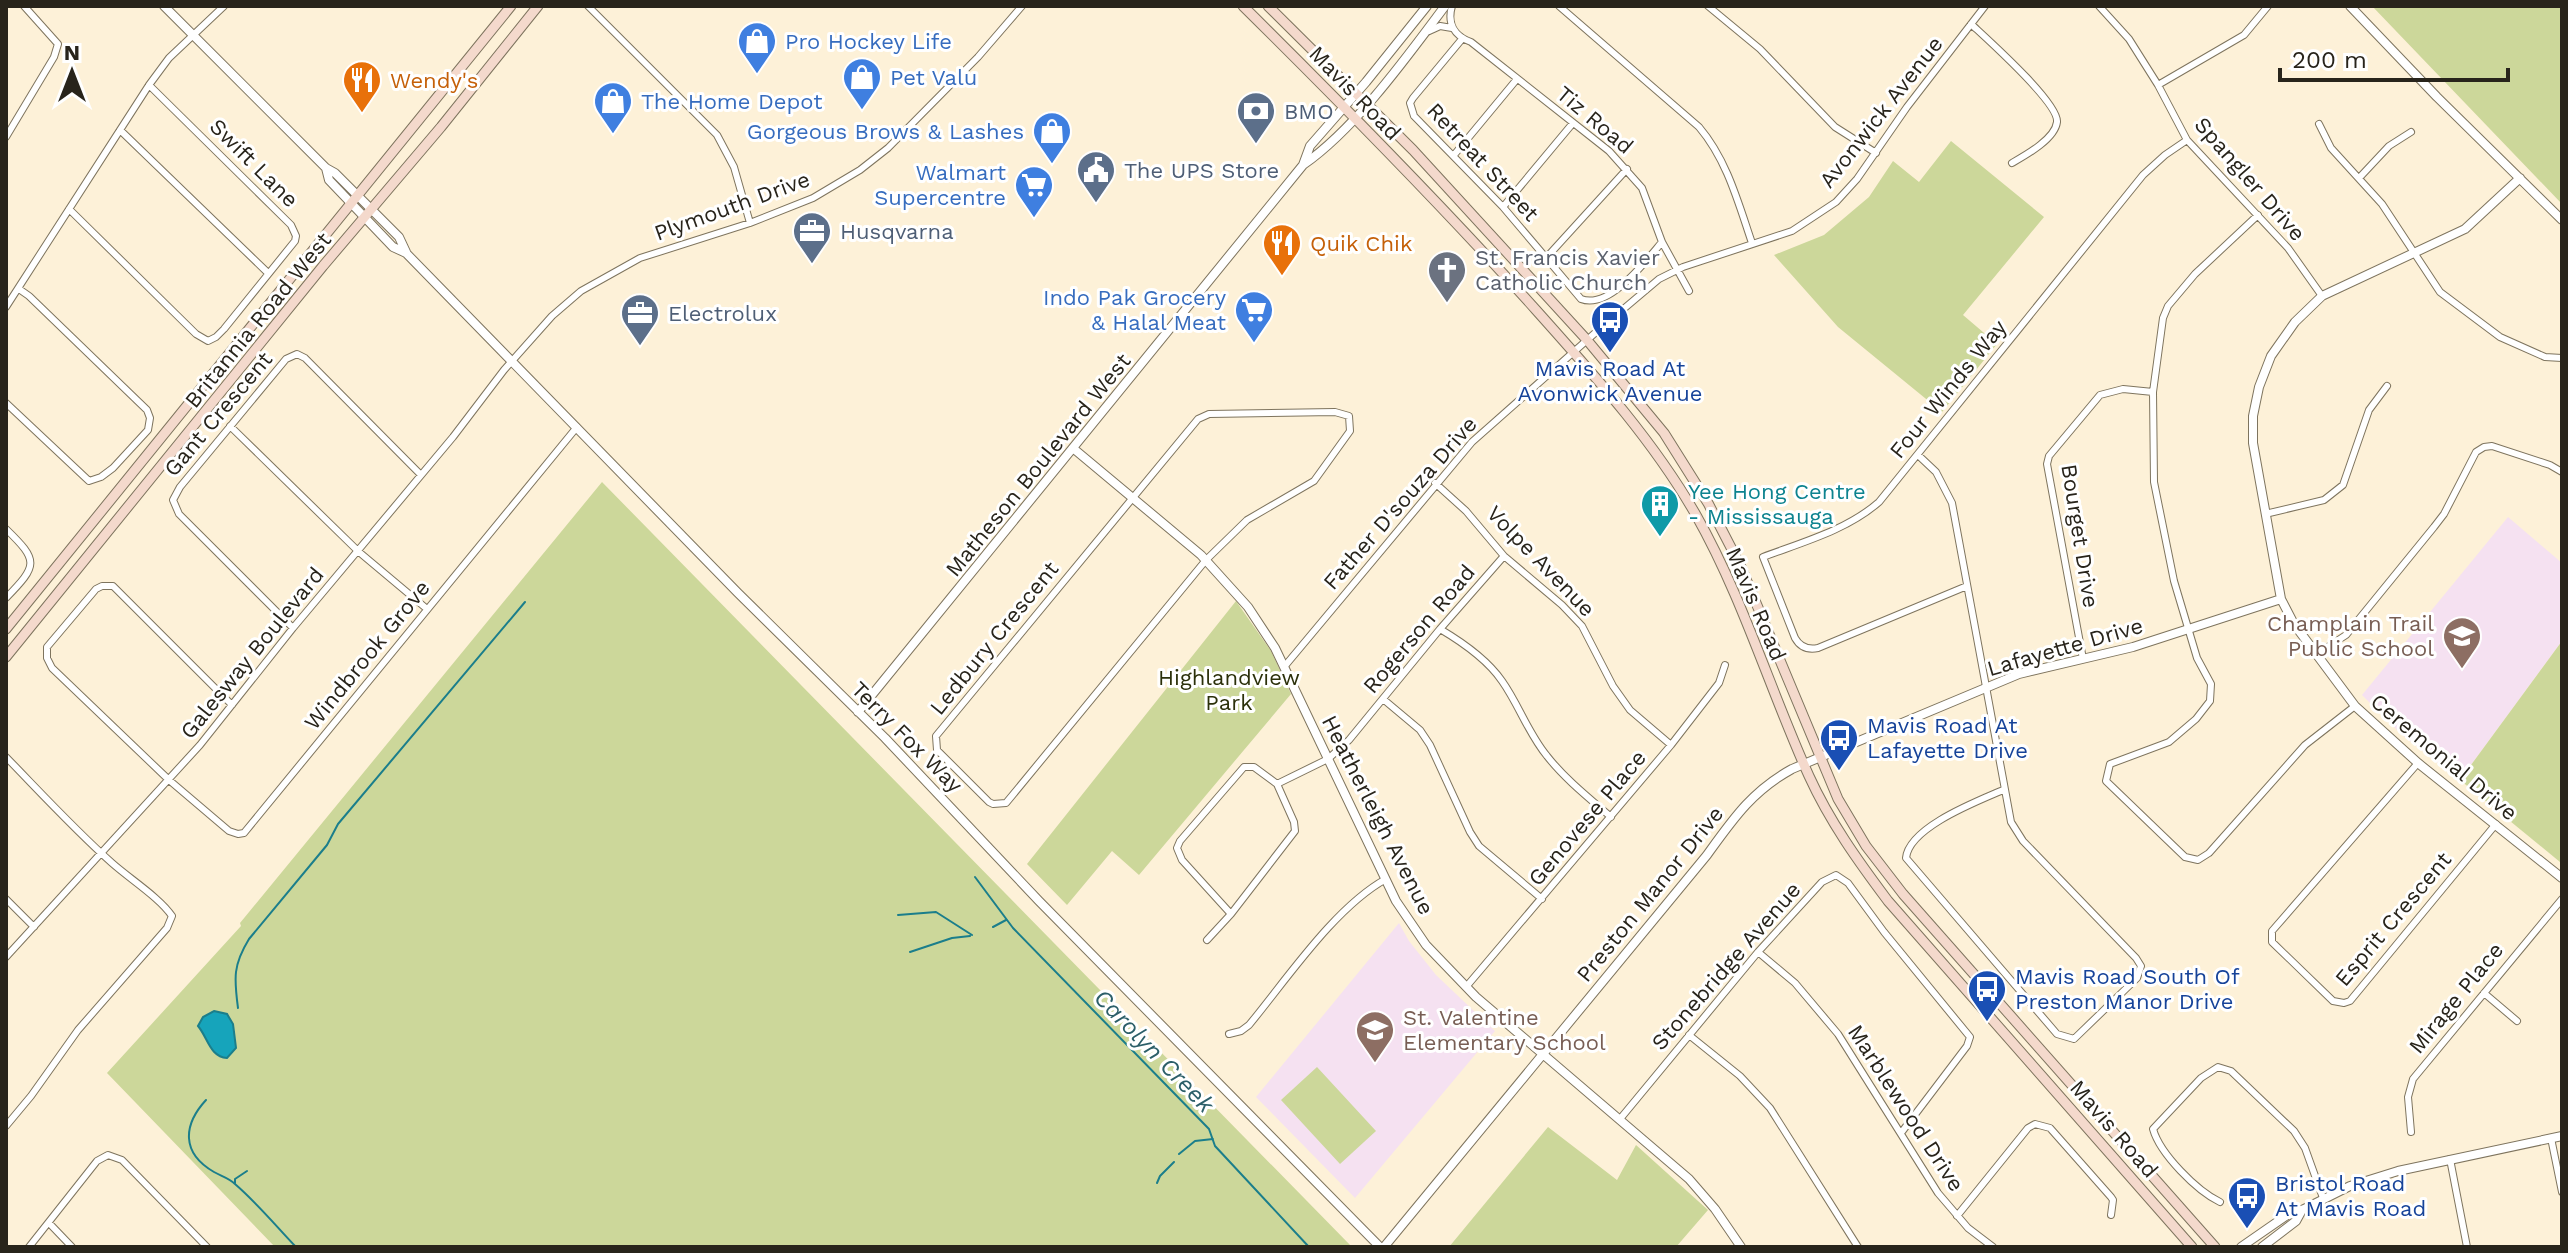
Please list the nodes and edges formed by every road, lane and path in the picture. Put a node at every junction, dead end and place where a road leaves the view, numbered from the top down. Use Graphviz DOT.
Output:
graph roads {
  1 [pos="24,6"];
  2 [pos="164,6"];
  3 [pos="224,6"];
  4 [pos="511,6"];
  5 [pos="538,6"];
  6 [pos="588,6"];
  7 [pos="1022,6"];
  8 [pos="1243,6"];
  9 [pos="1268,6"];
  10 [pos="1427,6"];
  11 [pos="1445,6"];
  12 [pos="1452,6"];
  13 [pos="1559,6"];
  14 [pos="1708,6"];
  15 [pos="1985,6"];
  16 [pos="2268,6"];
  17 [pos="2350,6"];
  18 [pos="2104,8"];
  19 [pos="1971,24"];
  20 [pos="1452,28"];
  21 [pos="1424,35"];
  22 [pos="193,36"];
  23 [pos="1462,39"];
  24 [pos="1517,79"];
  25 [pos="149,85"];
  26 [pos="2158,85"];
  27 [pos="1356,94"];
  28 [pos="1367,103"];
  29 [pos="1344,106"];
  30 [pos="1354,117"];
  31 [pos="1573,123"];
  32 [pos="2319,124"];
  33 [pos="120,130"];
  34 [pos="2411,132"];
  35 [pos="6,137"];
  36 [pos="2187,140"];
  37 [pos="1876,153"];
  38 [pos="1454,155"];
  39 [pos="2012,163"];
  40 [pos="1303,165"];
  41 [pos="1627,169"];
  42 [pos="2360,177"];
  43 [pos="2520,178"];
  44 [pos="354,199"];
  45 [pos="1503,207"];
  46 [pos="69,209"];
  47 [pos="368,213"];
  48 [pos="2258,215"];
  49 [pos="2562,220"];
  50 [pos="750,223"];
  51 [pos="1662,242"];
  52 [pos="1752,243"];
  53 [pos="2416,252"];
  54 [pos="1546,258"];
  55 [pos="1678,270"];
  56 [pos="268,273"];
  57 [pos="19,289"];
  58 [pos="1689,291"];
  59 [pos="2322,296"];
  60 [pos="6,307"];
  61 [pos="1587,340"];
  62 [pos="1574,352"];
  63 [pos="2562,358"];
  64 [pos="513,360"];
  65 [pos="2387,386"];
  66 [pos="2153,392"];
  67 [pos="6,403"];
  68 [pos="230,426"];
  69 [pos="577,427"];
  70 [pos="1074,449"];
  71 [pos="1918,455"];
  72 [pos="2562,472"];
  73 [pos="421,475"];
  74 [pos="1435,483"];
  75 [pos="1132,498"];
  76 [pos="2265,514"];
  77 [pos="6,529"];
  78 [pos="359,552"];
  79 [pos="1504,556"];
  80 [pos="1206,560"];
  81 [pos="1967,586"];
  82 [pos="6,598"];
  83 [pos="2281,599"];
  84 [pos="427,609"];
  85 [pos="293,628"];
  86 [pos="6,629"];
  87 [pos="1440,629"];
  88 [pos="2188,629"];
  89 [pos="2317,654"];
  90 [pos="6,657"];
  91 [pos="2083,659"];
  92 [pos="1725,665"];
  93 [pos="1284,667"];
  94 [pos="1985,688"];
  95 [pos="1383,699"];
  96 [pos="232,705"];
  97 [pos="2355,706"];
  98 [pos="858,712"];
  99 [pos="1671,745"];
  100 [pos="6,757"];
  101 [pos="1819,758"];
  102 [pos="1328,759"];
  103 [pos="2418,763"];
  104 [pos="1804,764"];
  105 [pos="169,780"];
  106 [pos="1277,784"];
  107 [pos="2003,790"];
  108 [pos="1611,817"];
  109 [pos="2496,824"];
  110 [pos="100,851"];
  111 [pos="2562,878"];
  112 [pos="1386,879"];
  113 [pos="6,899"];
  114 [pos="1542,899"];
  115 [pos="2562,899"];
  116 [pos="1231,914"];
  117 [pos="34,927"];
  118 [pos="1207,940"];
  119 [pos="1758,952"];
  120 [pos="6,957"];
  121 [pos="1466,987"];
  122 [pos="2484,993"];
  123 [pos="2517,1021"];
  124 [pos="1229,1034"];
  125 [pos="1689,1035"];
  126 [pos="1543,1054"];
  127 [pos="1620,1119"];
  128 [pos="6,1126"];
  129 [pos="2411,1132"];
  130 [pos="1901,1133"];
  131 [pos="2562,1136"];
  132 [pos="2551,1138"];
  133 [pos="2450,1159"];
  134 [pos="2562,1192"];
  135 [pos="2323,1198"];
  136 [pos="2220,1202"];
  137 [pos="2302,1210"];
  138 [pos="2111,1215"];
  139 [pos="1957,1216"];
  140 [pos="49,1223"];
  141 [pos="29,1247"];
  142 [pos="72,1247"];
  143 [pos="207,1247"];
  144 [pos="1382,1247"];
  145 [pos="1741,1247"];
  146 [pos="1858,1247"];
  147 [pos="1993,1247"];
  148 [pos="2192,1247"];
  149 [pos="2215,1247"];
  150 [pos="2241,1247"];
  151 [pos="2262,1247"];
  152 [pos="2467,1247"];
  1 -- 35 [label="street"];
  2 -- 22 [label="street, Terry Fox Way"];
  3 -- 22 [label="street"];
  4 -- 44 [label="main road, Britannia Road West"];
  5 -- 47 [label="main road, Britannia Road West"];
  6 -- 50 [label="street"];
  7 -- 50 [label="street, Plymouth Drive"];
  8 -- 29 [label="main road, Mavis Road"];
  9 -- 27 [label="main road, Mavis Road"];
  10 -- 27 [label="street, Matheson Boulevard West"];
  11 -- 21 [label="street, Matheson Boulevard West"];
  12 -- 20 [label="street"];
  13 -- 52 [label="street"];
  14 -- 37 [label="street"];
  15 -- 19 [label="street, Avonwick Avenue"];
  16 -- 26 [label="street"];
  17 -- 43 [label="street"];
  18 -- 26 [label="street, Spangler Drive"];
  19 -- 37 [label="street, Avonwick Avenue"];
  19 -- 39 [label="street"];
  20 -- 21 [label="street"];
  20 -- 23 [label="street, Tiz Road"];
  21 -- 28 [label="street, Matheson Boulevard West"];
  22 -- 25 [label="street"];
  22 -- 44 [label="street, Terry Fox Way"];
  23 -- 24 [label="street, Tiz Road"];
  23 -- 38 [label="street, Retreat Street"];
  24 -- 31 [label="street, Tiz Road"];
  24 -- 38 [label="street"];
  25 -- 33 [label="street"];
  25 -- 56 [label="street, Swift Lane"];
  26 -- 36 [label="street, Spangler Drive"];
  27 -- 28 [label="main road, Mavis Road"];
  27 -- 29 [label="street, Matheson Boulevard West"];
  28 -- 30 [label="street, Matheson Boulevard West"];
  28 -- 61 [label="main road, Mavis Road"];
  29 -- 30 [label="main road, Mavis Road"];
  29 -- 40 [label="street, Matheson Boulevard West"];
  30 -- 40 [label="street, Matheson Boulevard West"];
  30 -- 62 [label="main road, Mavis Road"];
  31 -- 41 [label="street, Tiz Road"];
  31 -- 45 [label="street"];
  32 -- 42 [label="street"];
  33 -- 46 [label="street"];
  33 -- 56 [label="street"];
  34 -- 42 [label="street"];
  36 -- 48 [label="street, Spangler Drive"];
  36 -- 71 [label="street, Four Winds Way"];
  37 -- 52 [label="street, Avonwick Avenue"];
  38 -- 45 [label="street, Retreat Street"];
  40 -- 70 [label="street, Matheson Boulevard West"];
  41 -- 51 [label="street, Tiz Road"];
  41 -- 54 [label="street"];
  42 -- 53 [label="street"];
  43 -- 49 [label="street"];
  43 -- 53 [label="street, Ceremonial Drive"];
  44 -- 47 [label="street, Terry Fox Way"];
  44 -- 86 [label="main road, Britannia Road West"];
  45 -- 54 [label="street, Retreat Street"];
  46 -- 56 [label="street"];
  46 -- 57 [label="street"];
  47 -- 64 [label="street, Terry Fox Way"];
  47 -- 90 [label="main road, Britannia Road West"];
  48 -- 59 [label="street, Spangler Drive"];
  48 -- 66 [label="street"];
  50 -- 64 [label="street, Plymouth Drive"];
  51 -- 54 [label="street, Retreat Street"];
  51 -- 55 [label="street, Tiz Road"];
  52 -- 55 [label="street, Avonwick Avenue"];
  53 -- 59 [label="street, Ceremonial Drive"];
  53 -- 63 [label="street"];
  55 -- 58 [label="street, Tiz Road"];
  55 -- 61 [label="street, Avonwick Avenue"];
  57 -- 60 [label="street"];
  57 -- 67 [label="street"];
  59 -- 76 [label="street, Ceremonial Drive"];
  61 -- 62 [label="street, Father D'souza Drive"];
  61 -- 101 [label="main road, Mavis Road"];
  62 -- 74 [label="street, Father D'souza Drive"];
  62 -- 104 [label="main road, Mavis Road"];
  64 -- 69 [label="street, Terry Fox Way"];
  64 -- 73 [label="street, Galesway Boulevard"];
  65 -- 76 [label="street"];
  66 -- 88 [label="street"];
  66 -- 91 [label="street, Bourget Drive"];
  68 -- 73 [label="street, Gant Crescent"];
  68 -- 78 [label="street"];
  68 -- 85 [label="street, Gant Crescent"];
  69 -- 84 [label="street, Windbrook Grove"];
  69 -- 98 [label="street, Terry Fox Way"];
  70 -- 75 [label="street, Heatherleigh Avenue"];
  70 -- 98 [label="street, Matheson Boulevard West"];
  71 -- 81 [label="street"];
  71 -- 81 [label="street, Four Winds Way"];
  72 -- 89 [label="street"];
  73 -- 78 [label="street, Galesway Boulevard"];
  74 -- 79 [label="street, Volpe Avenue"];
  74 -- 93 [label="street, Father D'souza Drive"];
  75 -- 80 [label="street, Heatherleigh Avenue"];
  75 -- 80 [label="street"];
  75 -- 80 [label="street, Ledbury Crescent"];
  76 -- 83 [label="street, Ceremonial Drive"];
  77 -- 82 [label="street"];
  78 -- 84 [label="street"];
  78 -- 85 [label="street, Galesway Boulevard"];
  79 -- 87 [label="street, Rogerson Road"];
  79 -- 99 [label="street, Volpe Avenue"];
  80 -- 93 [label="street, Heatherleigh Avenue"];
  81 -- 94 [label="street"];
  83 -- 88 [label="street, Lafayette Drive"];
  83 -- 89 [label="street, Ceremonial Drive"];
  84 -- 105 [label="street, Windbrook Grove"];
  85 -- 96 [label="street, Galesway Boulevard"];
  87 -- 95 [label="street, Rogerson Road"];
  87 -- 108 [label="street"];
  88 -- 91 [label="street, Lafayette Drive"];
  88 -- 97 [label="street"];
  89 -- 97 [label="street, Ceremonial Drive"];
  91 -- 94 [label="street, Lafayette Drive"];
  92 -- 99 [label="street, Genovese Place"];
  93 -- 102 [label="street, Heatherleigh Avenue"];
  94 -- 101 [label="street, Lafayette Drive"];
  94 -- 107 [label="street"];
  95 -- 102 [label="street, Rogerson Road"];
  95 -- 114 [label="street"];
  96 -- 105 [label="street, Galesway Boulevard"];
  96 -- 105 [label="street"];
  97 -- 103 [label="street, Ceremonial Drive"];
  98 -- 144 [label="street, Terry Fox Way"];
  99 -- 108 [label="street, Genovese Place"];
  100 -- 110 [label="street"];
  101 -- 104 [label="street, Lafayette Drive"];
  101 -- 149 [label="main road, Mavis Road"];
  102 -- 106 [label="street, Rogerson Road"];
  102 -- 112 [label="street, Heatherleigh Avenue"];
  103 -- 109 [label="street, Ceremonial Drive"];
  103 -- 109 [label="street, Esprit Crescent"];
  104 -- 126 [label="street, Preston Manor Drive"];
  104 -- 148 [label="main road, Mavis Road"];
  105 -- 110 [label="street, Galesway Boulevard"];
  106 -- 116 [label="street"];
  106 -- 116 [label="street"];
  107 -- 107 [label="street"];
  108 -- 114 [label="street, Genovese Place"];
  109 -- 111 [label="street, Ceremonial Drive"];
  110 -- 117 [label="street, Galesway Boulevard"];
  110 -- 128 [label="street"];
  112 -- 121 [label="street, Heatherleigh Avenue"];
  112 -- 124 [label="street"];
  113 -- 117 [label="street"];
  114 -- 121 [label="street, Genovese Place"];
  115 -- 122 [label="street, Mirage Place"];
  116 -- 118 [label="street"];
  117 -- 120 [label="street, Galesway Boulevard"];
  119 -- 125 [label="street, Stonebridge Avenue"];
  119 -- 130 [label="street, Marblewood Drive"];
  119 -- 130 [label="street, Stonebridge Avenue"];
  121 -- 126 [label="street, Heatherleigh Avenue"];
  122 -- 123 [label="street"];
  122 -- 129 [label="street, Mirage Place"];
  125 -- 127 [label="street, Stonebridge Avenue"];
  125 -- 146 [label="street"];
  126 -- 127 [label="street, Heatherleigh Avenue"];
  126 -- 144 [label="street, Preston Manor Drive"];
  127 -- 145 [label="street, Heatherleigh Avenue"];
  130 -- 139 [label="street, Marblewood Drive"];
  131 -- 132 [label="street"];
  132 -- 133 [label="street"];
  132 -- 134 [label="street"];
  133 -- 135 [label="street"];
  133 -- 152 [label="street"];
  135 -- 136 [label="street"];
  135 -- 137 [label="street"];
  137 -- 150 [label="street"];
  137 -- 151 [label="street"];
  138 -- 139 [label="street"];
  139 -- 147 [label="street, Marblewood Drive"];
  140 -- 141 [label="street"];
  140 -- 142 [label="street"];
  140 -- 143 [label="street"];
}
